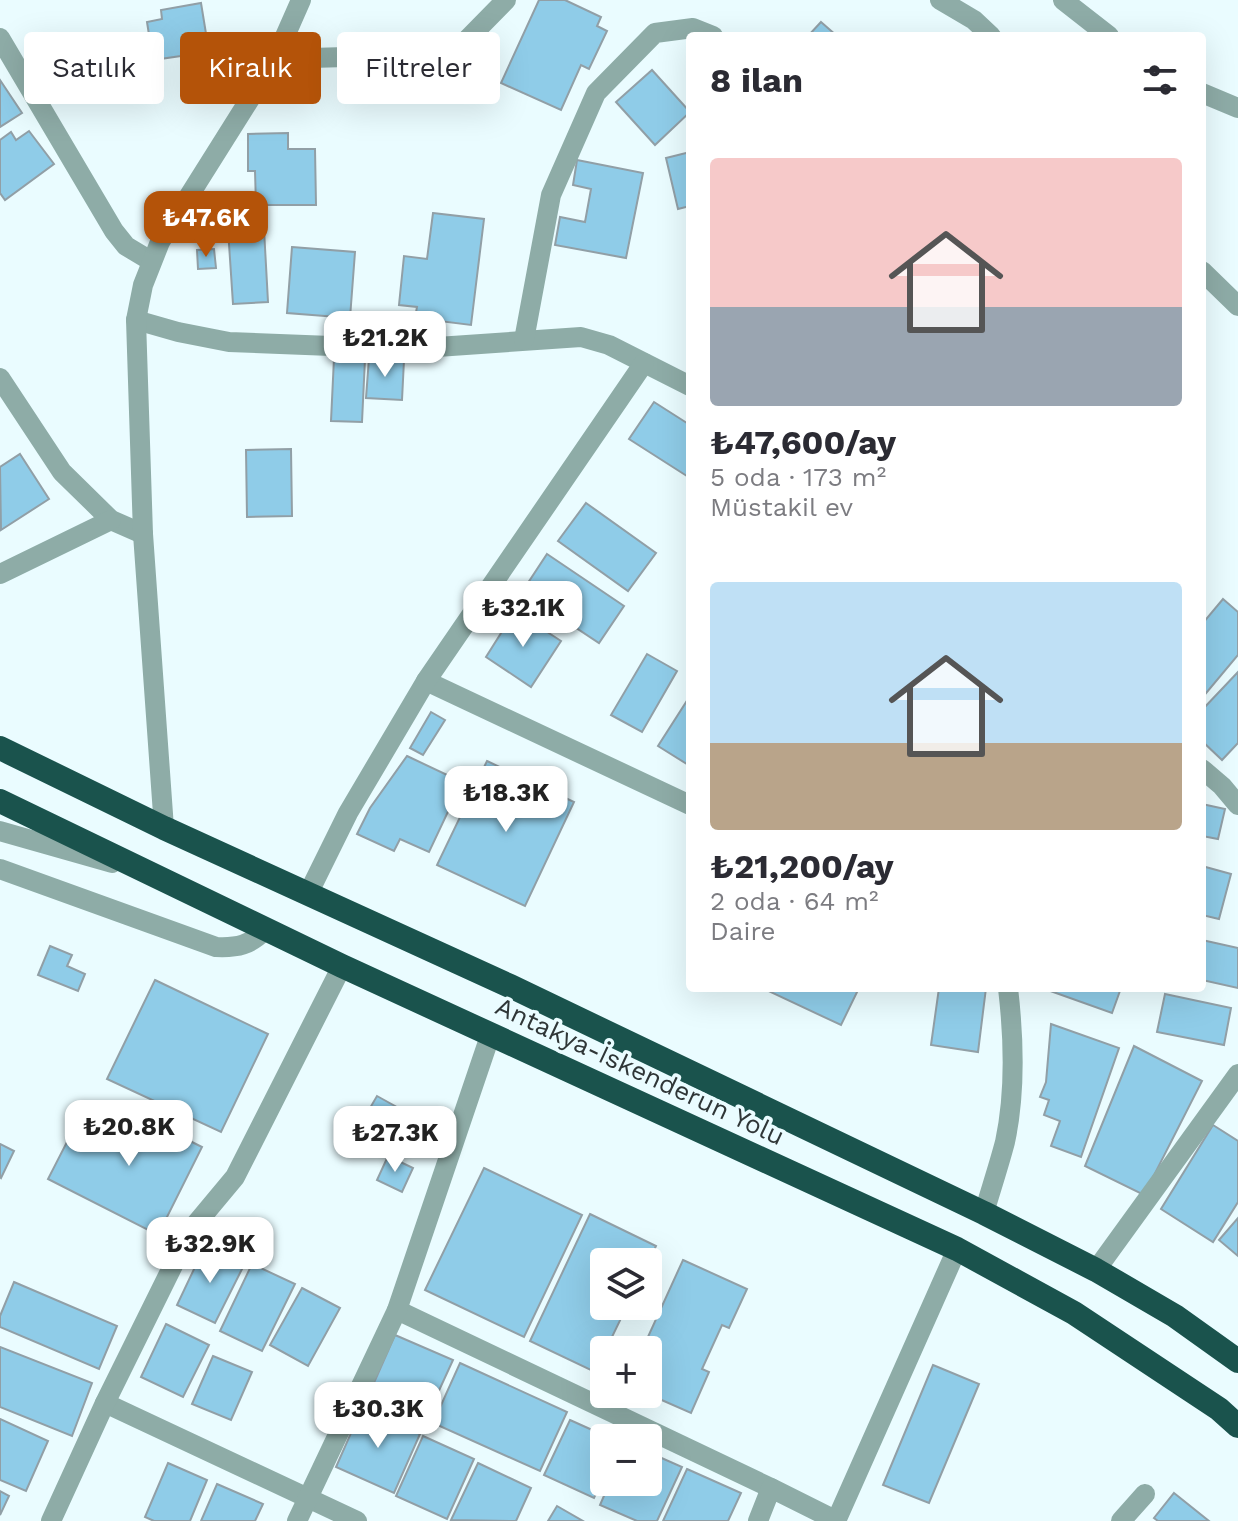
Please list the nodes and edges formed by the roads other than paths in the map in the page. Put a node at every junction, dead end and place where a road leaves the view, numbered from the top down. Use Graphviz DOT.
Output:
graph roads {
  1 [pos="301,0"];
  2 [pos="506,0"];
  3 [pos="940,0"];
  4 [pos="1063,0"];
  5 [pos="287,32"];
  6 [pos="703,32"];
  7 [pos="987,32"];
  8 [pos="1104,32"];
  9 [pos="0,38"];
  10 [pos="321,58"];
  11 [pos="1206,95"];
  12 [pos="246,104"];
  13 [pos="1238,108"];
  14 [pos="151,261"];
  15 [pos="1206,275"];
  16 [pos="1238,306"];
  17 [pos="136,320"];
  18 [pos="524,340"];
  19 [pos="644,363"];
  20 [pos="0,378"];
  21 [pos="686,384"];
  22 [pos="111,520"];
  23 [pos="143,534"];
  24 [pos="0,574"];
  25 [pos="426,681"];
  26 [pos="0,748"];
  27 [pos="1206,772"];
  28 [pos="0,801"];
  29 [pos="686,803"];
  30 [pos="1238,805"];
  31 [pos="164,828"];
  32 [pos="0,831"];
  33 [pos="0,869"];
  34 [pos="146,873"];
  35 [pos="308,894"];
  36 [pos="265,930"];
  37 [pos="342,966"];
  38 [pos="1008,992"];
  39 [pos="491,1033"];
  40 [pos="1238,1074"];
  41 [pos="984,1213"];
  42 [pos="957,1249"];
  43 [pos="1096,1270"];
  44 [pos="397,1310"];
  45 [pos="1238,1361"];
  46 [pos="105,1403"];
  47 [pos="1238,1426"];
  48 [pos="771,1488"];
  49 [pos="1145,1494"];
  50 [pos="307,1499"];
  51 [pos="51,1521"];
  52 [pos="297,1521"];
  53 [pos="357,1521"];
  54 [pos="758,1521"];
  55 [pos="837,1521"];
  56 [pos="1121,1521"];
  1 -- 5 [label="street"];
  2 -- 10 [label="street"];
  3 -- 7 [label="street"];
  4 -- 8 [label="street"];
  6 -- 18 [label="street"];
  9 -- 14 [label="street"];
  11 -- 13 [label="street"];
  12 -- 14 [label="street"];
  14 -- 17 [label="street"];
  15 -- 16 [label="street"];
  17 -- 18 [label="street"];
  17 -- 23 [label="street"];
  18 -- 19 [label="street"];
  19 -- 21 [label="street"];
  19 -- 25 [label="street"];
  20 -- 22 [label="street"];
  22 -- 23 [label="street"];
  22 -- 24 [label="street"];
  23 -- 31 [label="street"];
  25 -- 29 [label="street"];
  25 -- 35 [label="street"];
  26 -- 31 [label="highway, Antakya-İskenderun Yolu"];
  27 -- 30 [label="street"];
  28 -- 34 [label="highway, Antakya-İskenderun Yolu"];
  31 -- 35 [label="highway, Antakya-İskenderun Yolu"];
  32 -- 34 [label="street"];
  33 -- 36 [label="street"];
  34 -- 36 [label="highway, Antakya-İskenderun Yolu"];
  35 -- 41 [label="highway, Antakya-İskenderun Yolu"];
  36 -- 37 [label="highway, Antakya-İskenderun Yolu"];
  37 -- 39 [label="highway, Antakya-İskenderun Yolu"];
  37 -- 46 [label="street"];
  38 -- 41 [label="street"];
  39 -- 42 [label="highway, Antakya-İskenderun Yolu"];
  39 -- 44 [label="street"];
  40 -- 43 [label="street"];
  41 -- 43 [label="highway, Antakya-İskenderun Yolu"];
  42 -- 47 [label="highway, Antakya-İskenderun Yolu"];
  42 -- 55 [label="street"];
  43 -- 45 [label="highway, Antakya-İskenderun Yolu"];
  44 -- 48 [label="street"];
  44 -- 50 [label="street"];
  46 -- 50 [label="street"];
  46 -- 51 [label="street"];
  48 -- 54 [label="street"];
  48 -- 55 [label="street"];
  49 -- 56 [label="street"];
  50 -- 52 [label="street"];
  50 -- 53 [label="street"];
}
